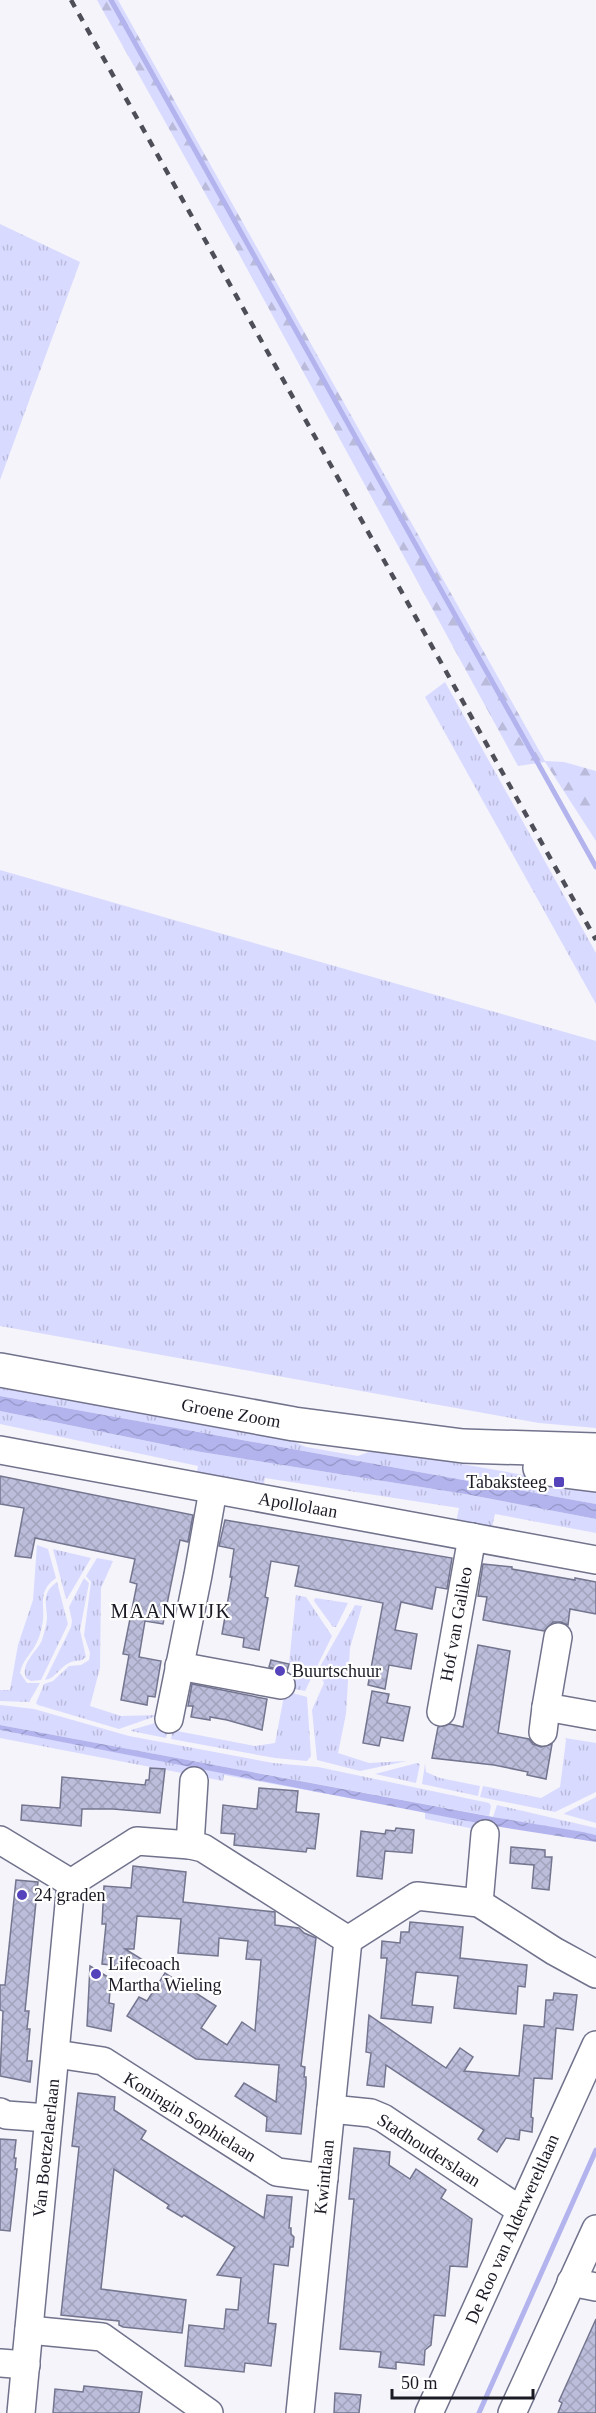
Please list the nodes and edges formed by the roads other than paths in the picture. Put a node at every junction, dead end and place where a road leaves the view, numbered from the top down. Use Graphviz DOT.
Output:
graph roads {
  1 [pos="0,1370"];
  2 [pos="463,1446"];
  3 [pos="0,1450"];
  4 [pos="596,1450"];
  5 [pos="596,1474"];
  6 [pos="213,1490"];
  7 [pos="472,1537"];
  8 [pos="596,1560"];
  9 [pos="558,1637"];
  10 [pos="179,1666"];
  11 [pos="281,1684"];
  12 [pos="441,1712"];
  13 [pos="596,1716"];
  14 [pos="169,1719"];
  15 [pos="194,1781"];
  16 [pos="485,1834"];
  17 [pos="0,1840"];
  18 [pos="190,1845"];
  19 [pos="71,1883"];
  20 [pos="479,1903"];
  21 [pos="348,1940"];
  22 [pos="596,1974"];
  23 [pos="596,2045"];
  24 [pos="56,2054"];
  25 [pos="331,2109"];
  26 [pos="0,2112"];
  27 [pos="48,2118"];
  28 [pos="324,2178"];
  29 [pos="520,2210"];
  30 [pos="596,2229"];
  31 [pos="584,2285"];
  32 [pos="29,2331"];
  33 [pos="13,2364"];
  34 [pos="21,2413"];
  35 [pos="209,2413"];
  36 [pos="300,2413"];
  37 [pos="429,2413"];
  38 [pos="512,2413"];
  1 -- 2 [label="main road, Groene Zoom"];
  2 -- 4 [label="main road, Groene Zoom"];
  2 -- 5 [label="main road, Groene Zoom"];
  3 -- 6 [label="street, Apollolaan"];
  6 -- 7 [label="street, Apollolaan"];
  6 -- 10 [label="street"];
  7 -- 8 [label="street, Apollolaan"];
  7 -- 12 [label="street, Hof van Galileo"];
  9 -- 13 [label="street"];
  10 -- 11 [label="street"];
  10 -- 14 [label="street"];
  15 -- 18 [label="street"];
  16 -- 20 [label="street"];
  17 -- 19 [label="street"];
  18 -- 19 [label="street"];
  18 -- 21 [label="street"];
  19 -- 24 [label="street, Van Boetzelaerlaan"];
  20 -- 21 [label="street"];
  20 -- 22 [label="street"];
  21 -- 25 [label="street, Kwintlaan"];
  23 -- 29 [label="street, De Roo van Alderwereltlaan"];
  24 -- 27 [label="street, Van Boetzelaerlaan"];
  24 -- 28 [label="street, Koningin Sophielaan"];
  25 -- 28 [label="street, Kwintlaan"];
  25 -- 29 [label="street, Stadhouderslaan"];
  26 -- 27 [label="street"];
  27 -- 32 [label="street, Van Boetzelaerlaan"];
  28 -- 36 [label="street, Kwintlaan"];
  29 -- 37 [label="street, De Roo van Alderwereltlaan"];
  30 -- 31 [label="street"];
  31 -- 38 [label="street"];
  32 -- 33 [label="street, Van Boetzelaerlaan"];
  32 -- 35 [label="street"];
  33 -- 34 [label="street, Van Boetzelaerlaan"];
}
